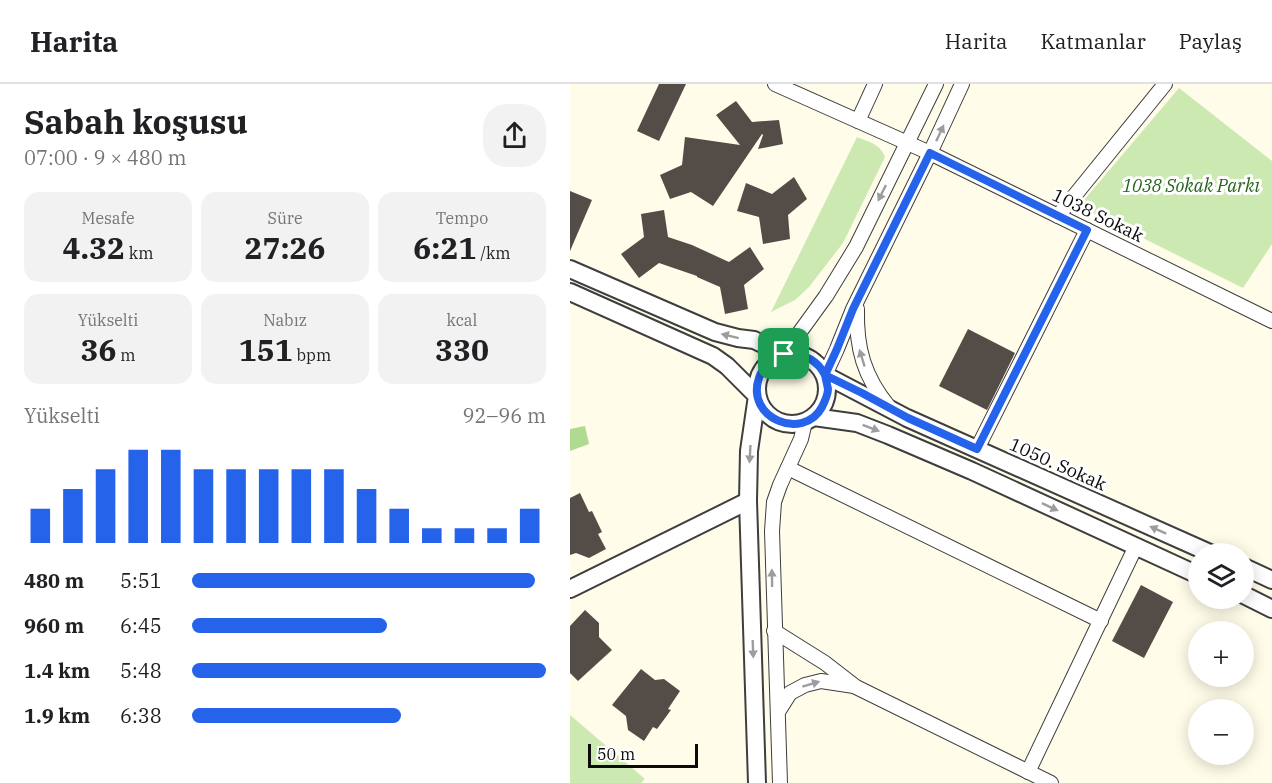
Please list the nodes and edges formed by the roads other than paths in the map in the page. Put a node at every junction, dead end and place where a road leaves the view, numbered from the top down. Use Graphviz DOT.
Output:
graph roads {
  1 [pos="775,84"];
  2 [pos="875,84"];
  3 [pos="936,84"];
  4 [pos="962,84"];
  5 [pos="1165,84"];
  6 [pos="858,121"];
  7 [pos="907,143"];
  8 [pos="930,153"];
  9 [pos="1058,216"];
  10 [pos="1087,230"];
  11 [pos="570,269"];
  12 [pos="570,292"];
  13 [pos="857,302"];
  14 [pos="1272,321"];
  15 [pos="784,354"];
  16 [pos="825,375"];
  17 [pos="757,396"];
  18 [pos="889,407"];
  19 [pos="809,420"];
  20 [pos="977,449"];
  21 [pos="788,468"];
  22 [pos="748,501"];
  23 [pos="1188,543"];
  24 [pos="1136,546"];
  25 [pos="1188,570"];
  26 [pos="1254,572"];
  27 [pos="1272,580"];
  28 [pos="570,589"];
  29 [pos="1254,601"];
  30 [pos="1272,609"];
  31 [pos="1101,621"];
  32 [pos="774,631"];
  33 [pos="856,687"];
  34 [pos="778,712"];
  35 [pos="1028,772"];
  36 [pos="757,783"];
  37 [pos="780,783"];
  38 [pos="1051,783"];
  1 -- 6 [label="street, 1038 Sokak"];
  2 -- 6 [label="street"];
  3 -- 7 [label="street"];
  8 -- 4 [label="street, one-way"];
  5 -- 9 [label="street"];
  6 -- 7 [label="street, 1038 Sokak"];
  7 -- 8 [label="street, 1038 Sokak"];
  7 -- 15 [label="street, one-way"];
  8 -- 9 [label="street, 1038 Sokak"];
  8 -- 13 [label="street"];
  9 -- 10 [label="street, 1038 Sokak"];
  10 -- 14 [label="street, 1038 Sokak"];
  10 -- 20 [label="street"];
  15 -- 11 [label="street, one-way"];
  12 -- 17 [label="street"];
  13 -- 16 [label="street"];
  18 -- 13 [label="street, one-way"];
  15 -- 16 [label="street"];
  15 -- 17 [label="street"];
  16 -- 18 [label="street, 1050. Sokak"];
  16 -- 19 [label="street"];
  17 -- 19 [label="street"];
  17 -- 22 [label="street, one-way"];
  18 -- 20 [label="street, 1050. Sokak"];
  19 -- 21 [label="street"];
  19 -- 24 [label="street, one-way"];
  23 -- 20 [label="street, 1050. Sokak, one-way"];
  21 -- 31 [label="street"];
  32 -- 21 [label="street, one-way"];
  22 -- 28 [label="street"];
  22 -- 36 [label="street, one-way"];
  24 -- 25 [label="street"];
  24 -- 31 [label="street"];
  26 -- 27 [label="street"];
  29 -- 30 [label="street"];
  31 -- 35 [label="street"];
  32 -- 33 [label="street"];
  32 -- 34 [label="street"];
  34 -- 33 [label="street, one-way"];
  33 -- 35 [label="street"];
  34 -- 37 [label="street"];
  35 -- 38 [label="street"];
}
